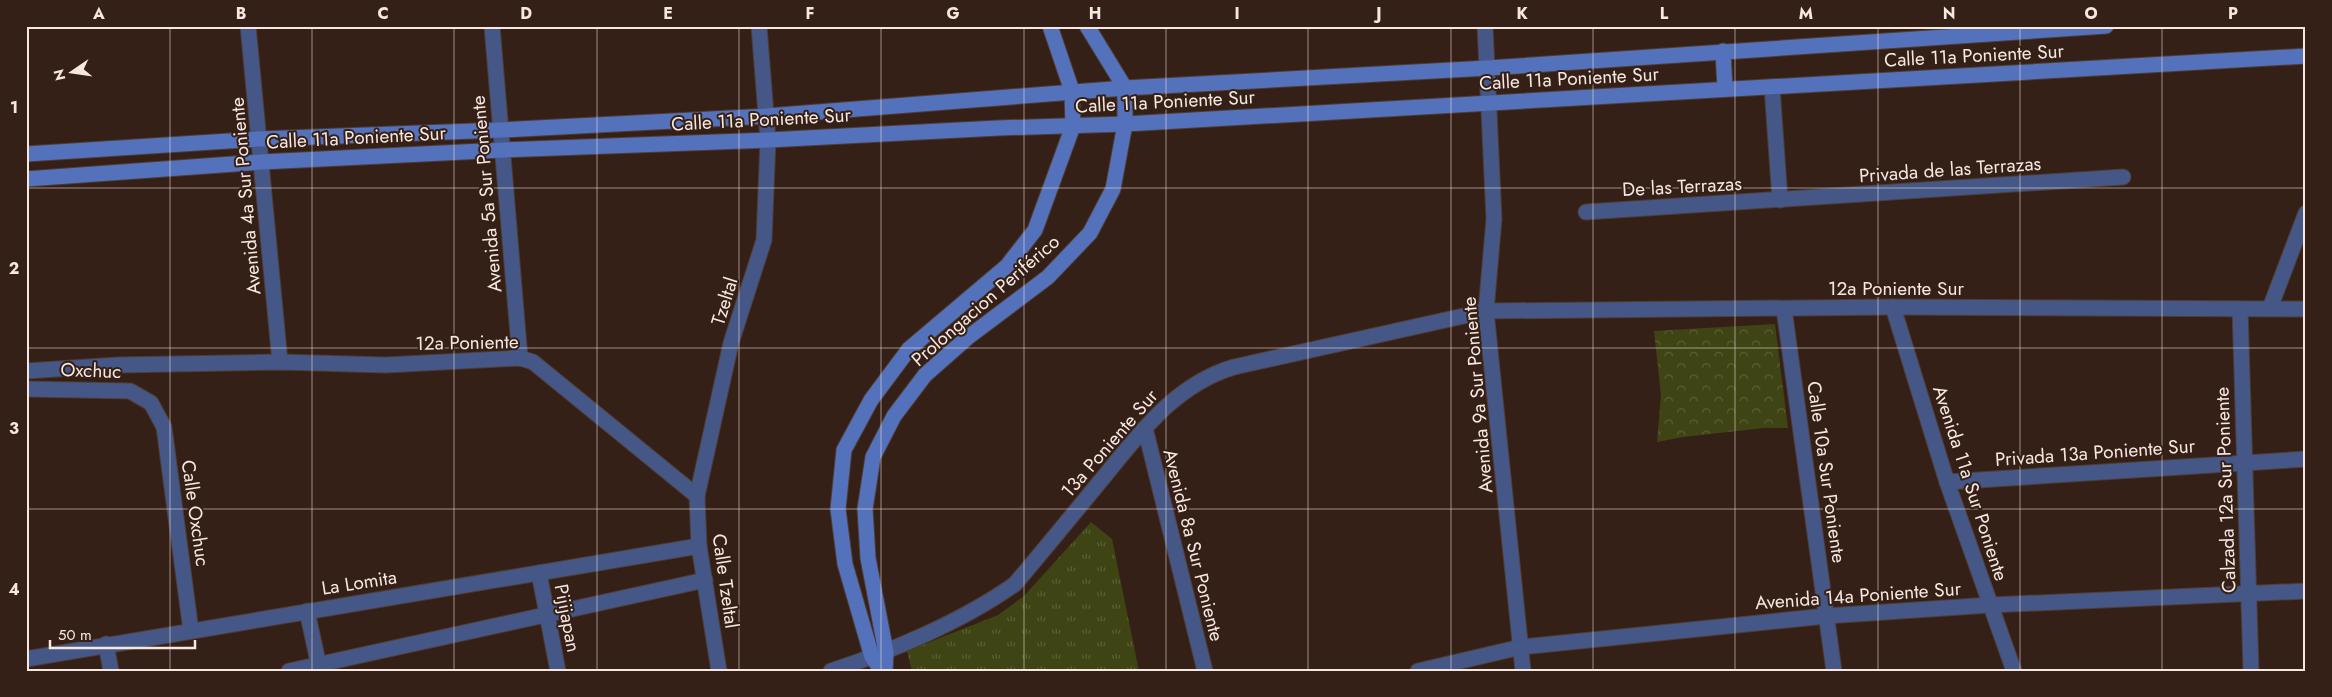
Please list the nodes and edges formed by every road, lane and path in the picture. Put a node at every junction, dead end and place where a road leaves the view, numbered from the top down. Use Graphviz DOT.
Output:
graph roads {
  1 [pos="248,26"];
  2 [pos="492,26"];
  3 [pos="759,26"];
  4 [pos="1050,26"];
  5 [pos="1087,26"];
  6 [pos="1486,26"];
  7 [pos="2106,26"];
  8 [pos="1722,51"];
  9 [pos="2306,56"];
  10 [pos="1488,68"];
  11 [pos="1772,86"];
  12 [pos="1125,88"];
  13 [pos="1725,89"];
  14 [pos="1072,91"];
  15 [pos="1490,102"];
  16 [pos="767,116"];
  17 [pos="1125,124"];
  18 [pos="1073,126"];
  19 [pos="501,130"];
  20 [pos="259,139"];
  21 [pos="768,140"];
  22 [pos="503,150"];
  23 [pos="26,154"];
  24 [pos="262,162"];
  25 [pos="2124,178"];
  26 [pos="26,179"];
  27 [pos="1780,200"];
  28 [pos="1586,212"];
  29 [pos="2306,213"];
  30 [pos="1892,307"];
  31 [pos="2270,308"];
  32 [pos="1784,309"];
  33 [pos="2240,309"];
  34 [pos="2306,309"];
  35 [pos="1486,311"];
  36 [pos="520,358"];
  37 [pos="280,362"];
  38 [pos="26,371"];
  39 [pos="26,389"];
  40 [pos="151,403"];
  41 [pos="1145,428"];
  42 [pos="2306,459"];
  43 [pos="2244,463"];
  44 [pos="1947,482"];
  45 [pos="697,496"];
  46 [pos="699,546"];
  47 [pos="539,573"];
  48 [pos="704,580"];
  49 [pos="2306,591"];
  50 [pos="2249,594"];
  51 [pos="1990,605"];
  52 [pos="307,611"];
  53 [pos="547,614"];
  54 [pos="1826,616"];
  55 [pos="191,631"];
  56 [pos="106,644"];
  57 [pos="1521,647"];
  58 [pos="886,652"];
  59 [pos="872,657"];
  60 [pos="26,659"];
  61 [pos="319,668"];
  62 [pos="111,671"];
  63 [pos="289,671"];
  64 [pos="558,671"];
  65 [pos="718,671"];
  66 [pos="831,671"];
  67 [pos="883,671"];
  68 [pos="1205,671"];
  69 [pos="1418,671"];
  70 [pos="1523,671"];
  71 [pos="1834,671"];
  72 [pos="2014,671"];
  73 [pos="2251,671"];
  1 -- 20 [label="street, Avenida 4a Sur Poniente"];
  2 -- 19 [label="street, Avenida 5a Sur Poniente"];
  3 -- 16 [label="street, Tzeltal"];
  4 -- 14 [label="main road"];
  5 -- 12 [label="main road"];
  6 -- 10 [label="street, Avenida 9a Sur Poniente"];
  7 -- 8 [label="main road, Calle 11a Poniente Sur"];
  8 -- 10 [label="main road, Calle 11a Poniente Sur"];
  8 -- 13 [label="main road"];
  9 -- 11 [label="main road, Calle 11a Poniente Sur"];
  10 -- 12 [label="main road, Calle 11a Poniente Sur"];
  10 -- 15 [label="street, Avenida 9a Sur Poniente"];
  11 -- 13 [label="main road, Calle 11a Poniente Sur"];
  11 -- 27 [label="street"];
  12 -- 14 [label="main road, Calle 11a Poniente Sur"];
  12 -- 17 [label="main road, Prolongacion Periférico"];
  13 -- 15 [label="main road, Calle 11a Poniente Sur"];
  14 -- 16 [label="main road, Calle 11a Poniente Sur"];
  14 -- 18 [label="main road"];
  15 -- 17 [label="main road, Calle 11a Poniente Sur"];
  15 -- 35 [label="street, Avenida 9a Sur Poniente"];
  16 -- 19 [label="main road, Calle 11a Poniente Sur"];
  16 -- 21 [label="street, Tzeltal"];
  17 -- 18 [label="main road, Calle 11a Poniente Sur"];
  17 -- 58 [label="main road, Prolongacion Periférico"];
  18 -- 21 [label="main road, Calle 11a Poniente Sur"];
  18 -- 59 [label="main road"];
  19 -- 20 [label="main road, Calle 11a Poniente Sur"];
  19 -- 22 [label="street, Avenida 5a Sur Poniente"];
  20 -- 23 [label="main road, Calle 11a Poniente Sur"];
  20 -- 24 [label="street, Avenida 4a Sur Poniente"];
  21 -- 22 [label="main road, Calle 11a Poniente Sur"];
  21 -- 45 [label="street, Tzeltal"];
  22 -- 24 [label="main road, Calle 11a Poniente Sur"];
  22 -- 36 [label="street, Avenida 5a Sur Poniente"];
  24 -- 26 [label="main road, Calle 11a Poniente Sur"];
  24 -- 37 [label="street, Avenida 4a Sur Poniente"];
  25 -- 27 [label="street, Privada de las Terrazas"];
  27 -- 28 [label="street, De las Terrazas"];
  29 -- 31 [label="street"];
  30 -- 32 [label="street, 12a Poniente Sur"];
  30 -- 33 [label="street, 12a Poniente Sur"];
  30 -- 44 [label="street, Avenida 11a Sur Poniente"];
  31 -- 33 [label="street, 12a Poniente Sur"];
  31 -- 34 [label="street, 12a Poniente Sur"];
  32 -- 35 [label="street, 12a Poniente Sur"];
  32 -- 54 [label="street, Calle 10a Sur Poniente"];
  33 -- 43 [label="street, Calzada 12a Sur Poniente"];
  35 -- 41 [label="street, 13a Poniente Sur"];
  35 -- 57 [label="street, Avenida 9a Sur Poniente"];
  36 -- 37 [label="street, 12a Poniente"];
  36 -- 45 [label="street, 12a Poniente"];
  37 -- 38 [label="street, 12a Poniente"];
  39 -- 40 [label="street, Oxchuc"];
  40 -- 55 [label="street, Calle Oxchuc"];
  41 -- 58 [label="street, 13a Poniente Sur"];
  41 -- 68 [label="street, Avenida 8a Sur Poniente"];
  42 -- 43 [label="street, Privada 13a Poniente Sur"];
  43 -- 44 [label="street, Privada 13a Poniente Sur"];
  43 -- 50 [label="street, Calzada 12a Sur Poniente"];
  44 -- 51 [label="street, Avenida 11a Sur Poniente"];
  45 -- 46 [label="street, Calle Tzeltal"];
  46 -- 47 [label="street, La Lomita"];
  46 -- 48 [label="street, Calle Tzeltal"];
  47 -- 52 [label="street, La Lomita"];
  47 -- 53 [label="street, Pijijapan"];
  48 -- 53 [label="street"];
  48 -- 65 [label="street, Calle Tzeltal"];
  49 -- 50 [label="street, Avenida 14a Poniente Sur"];
  50 -- 51 [label="street, Avenida 14a Poniente Sur"];
  50 -- 73 [label="street, Calzada 12a Sur Poniente"];
  51 -- 54 [label="street, Avenida 14a Poniente Sur"];
  51 -- 72 [label="street, Avenida 11a Sur Poniente"];
  52 -- 55 [label="street, La Lomita"];
  52 -- 61 [label="street"];
  53 -- 61 [label="street"];
  53 -- 64 [label="street, Pijijapan"];
  54 -- 57 [label="street, Avenida 14a Poniente Sur"];
  54 -- 71 [label="street, Calle 10a Sur Poniente"];
  55 -- 56 [label="street, La Lomita"];
  56 -- 60 [label="street, La Lomita"];
  56 -- 62 [label="street"];
  57 -- 69 [label="street, Avenida 14a Poniente Sur"];
  57 -- 70 [label="street, Avenida 9a Sur Poniente"];
  58 -- 59 [label="street, 13a Poniente Sur"];
  58 -- 67 [label="main road, Prolongacion Periférico"];
  59 -- 66 [label="street, 13a Poniente Sur"];
  59 -- 67 [label="main road"];
  61 -- 63 [label="street"];
}
